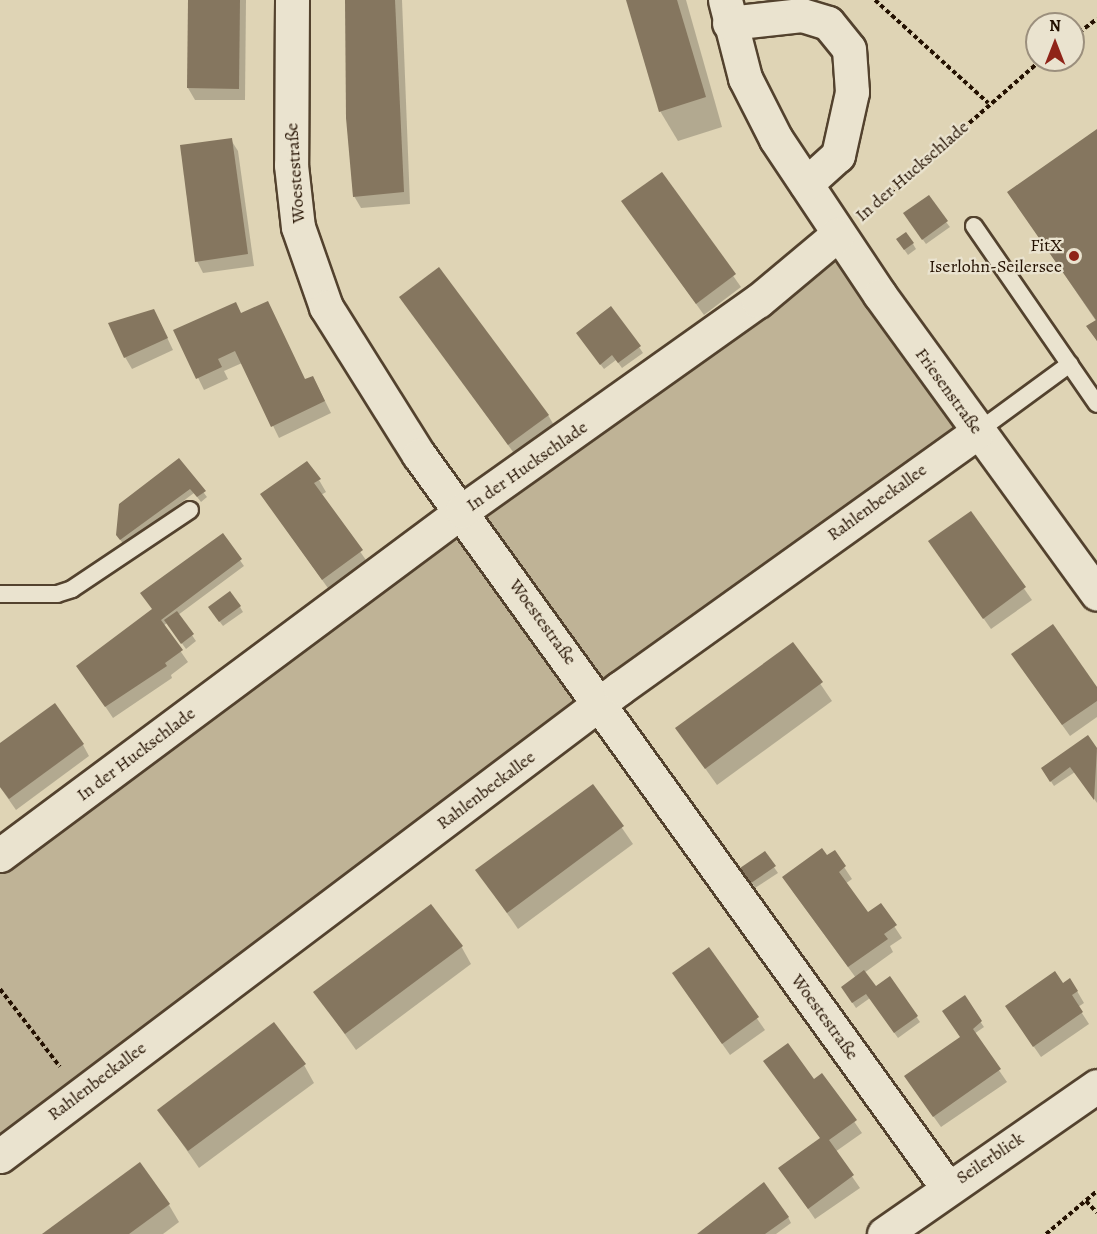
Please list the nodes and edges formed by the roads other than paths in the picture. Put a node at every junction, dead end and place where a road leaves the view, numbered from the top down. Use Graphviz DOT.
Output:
graph roads {
  1 [pos="292,0"];
  2 [pos="727,11"];
  3 [pos="806,184"];
  4 [pos="974,226"];
  5 [pos="838,234"];
  6 [pos="1070,364"];
  7 [pos="1097,404"];
  8 [pos="978,432"];
  9 [pos="190,510"];
  10 [pos="462,511"];
  11 [pos="0,594"];
  12 [pos="1097,594"];
  13 [pos="602,704"];
  14 [pos="0,855"];
  15 [pos="1097,1086"];
  16 [pos="0,1156"];
  17 [pos="947,1187"];
  18 [pos="884,1234"];
  1 -- 10 [label="street, Woestestraße"];
  2 -- 3 [label="street, Friesenstraße"];
  2 -- 3 [label="street, Friesenstraße"];
  3 -- 5 [label="street, Friesenstraße"];
  4 -- 6 [label="lane"];
  5 -- 8 [label="street, Friesenstraße"];
  5 -- 10 [label="street, In der Huckschlade"];
  6 -- 7 [label="lane"];
  6 -- 8 [label="lane"];
  8 -- 12 [label="street, Friesenstraße"];
  8 -- 13 [label="street, Rahlenbeckallee"];
  9 -- 11 [label="lane"];
  10 -- 13 [label="street, Woestestraße"];
  10 -- 14 [label="street, In der Huckschlade"];
  13 -- 16 [label="street, Rahlenbeckallee"];
  13 -- 17 [label="street, Woestestraße"];
  15 -- 17 [label="street, Seilerblick"];
  17 -- 18 [label="street, Seilerblick"];
}
